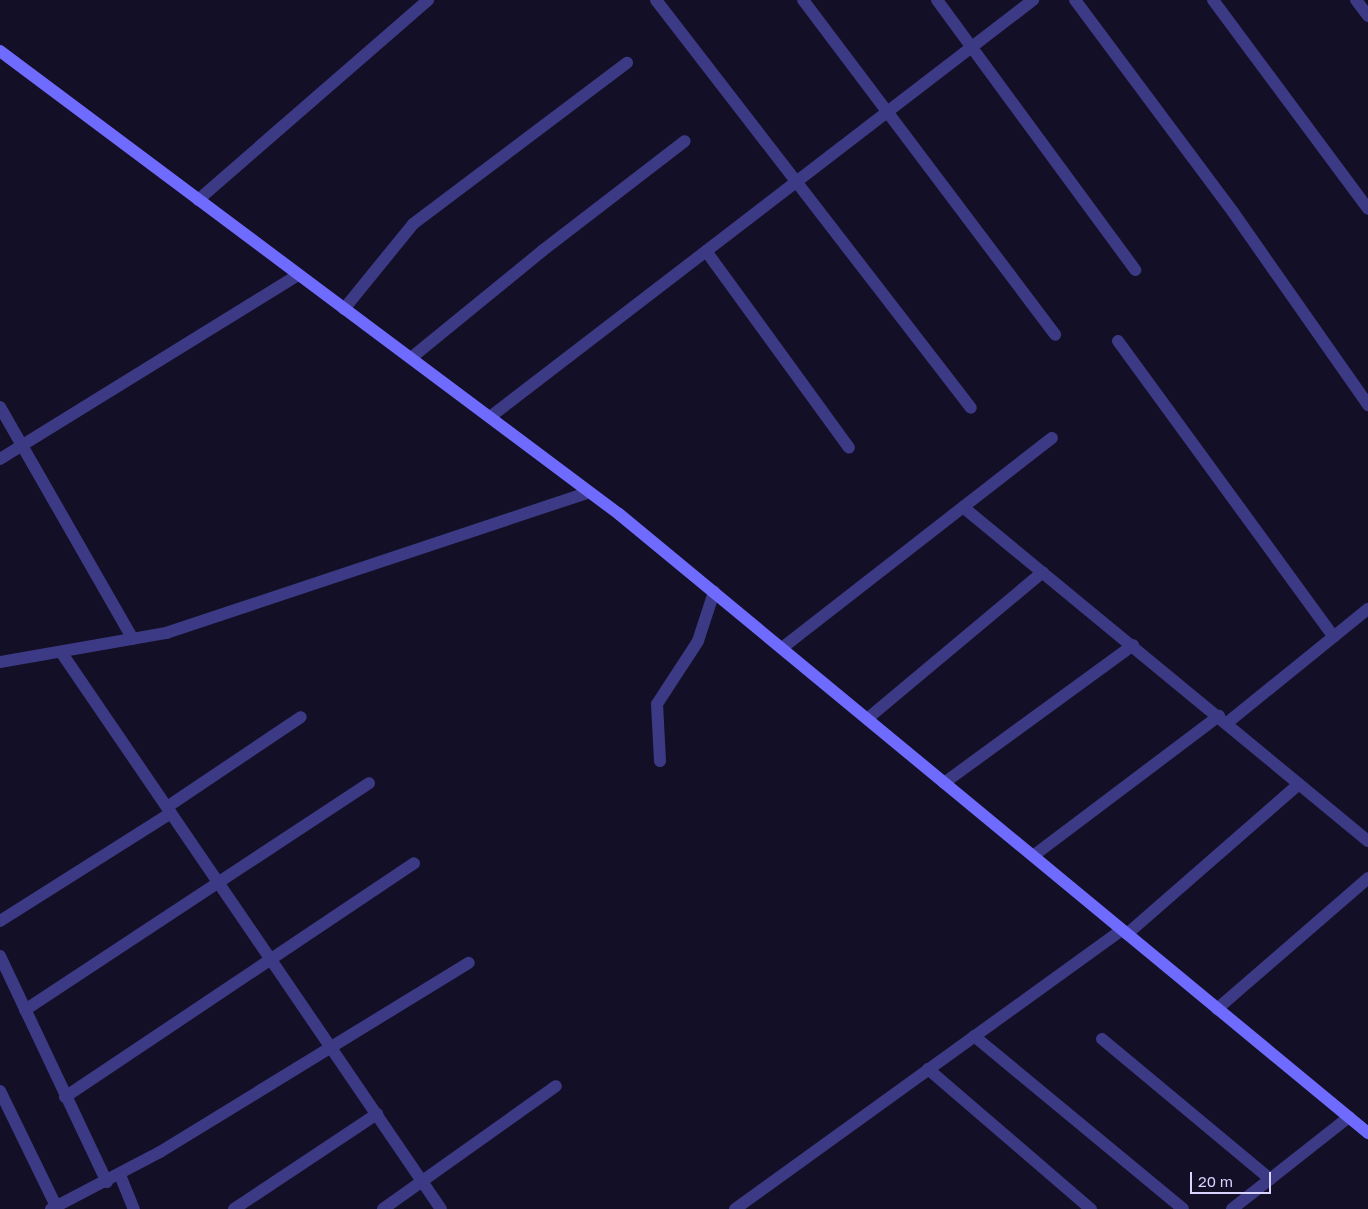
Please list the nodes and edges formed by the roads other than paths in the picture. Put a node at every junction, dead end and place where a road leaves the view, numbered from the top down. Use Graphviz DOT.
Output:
graph roads {
  1 [pos="428,0"];
  2 [pos="656,0"];
  3 [pos="804,0"];
  4 [pos="937,0"];
  5 [pos="1033,0"];
  6 [pos="1075,0"];
  7 [pos="1214,0"];
  8 [pos="1356,0"];
  9 [pos="1368,16"];
  10 [pos="971,47"];
  11 [pos="0,51"];
  12 [pos="627,63"];
  13 [pos="887,112"];
  14 [pos="685,141"];
  15 [pos="796,182"];
  16 [pos="198,200"];
  17 [pos="1368,208"];
  18 [pos="706,251"];
  19 [pos="1135,270"];
  20 [pos="298,275"];
  21 [pos="344,309"];
  22 [pos="1055,335"];
  23 [pos="1118,341"];
  24 [pos="411,358"];
  25 [pos="1368,405"];
  26 [pos="0,407"];
  27 [pos="971,408"];
  28 [pos="490,417"];
  29 [pos="1052,438"];
  30 [pos="23,444"];
  31 [pos="849,448"];
  32 [pos="0,459"];
  33 [pos="589,492"];
  34 [pos="963,507"];
  35 [pos="1042,572"];
  36 [pos="714,592"];
  37 [pos="1368,609"];
  38 [pos="1334,637"];
  39 [pos="133,639"];
  40 [pos="1133,646"];
  41 [pos="782,648"];
  42 [pos="61,652"];
  43 [pos="0,662"];
  44 [pos="302,717"];
  45 [pos="867,719"];
  46 [pos="1223,719"];
  47 [pos="660,761"];
  48 [pos="369,783"];
  49 [pos="944,783"];
  50 [pos="1299,784"];
  51 [pos="169,810"];
  52 [pos="1368,840"];
  53 [pos="1033,856"];
  54 [pos="414,863"];
  55 [pos="1368,878"];
  56 [pos="218,883"];
  57 [pos="0,922"];
  58 [pos="1124,932"];
  59 [pos="0,956"];
  60 [pos="271,960"];
  61 [pos="469,963"];
  62 [pos="1217,1008"];
  63 [pos="25,1010"];
  64 [pos="974,1036"];
  65 [pos="1102,1039"];
  66 [pos="330,1048"];
  67 [pos="928,1069"];
  68 [pos="556,1086"];
  69 [pos="0,1091"];
  70 [pos="66,1097"];
  71 [pos="376,1114"];
  72 [pos="1349,1117"];
  73 [pos="1368,1133"];
  74 [pos="120,1175"];
  75 [pos="1270,1179"];
  76 [pos="422,1181"];
  77 [pos="107,1182"];
  78 [pos="54,1208"];
  79 [pos="134,1209"];
  80 [pos="234,1209"];
  81 [pos="383,1209"];
  82 [pos="441,1209"];
  83 [pos="735,1209"];
  84 [pos="1091,1209"];
  85 [pos="1183,1209"];
  86 [pos="1232,1209"];
  1 -- 16 [label="street"];
  2 -- 15 [label="street"];
  3 -- 13 [label="street"];
  4 -- 10 [label="street"];
  5 -- 10 [label="street"];
  6 -- 25 [label="street"];
  7 -- 17 [label="street"];
  8 -- 9 [label="street"];
  10 -- 13 [label="street"];
  10 -- 19 [label="street"];
  11 -- 16 [label="main road"];
  12 -- 21 [label="street"];
  13 -- 15 [label="street"];
  13 -- 22 [label="street"];
  14 -- 24 [label="street"];
  15 -- 18 [label="street"];
  15 -- 27 [label="street"];
  16 -- 20 [label="main road"];
  18 -- 28 [label="street"];
  18 -- 31 [label="street"];
  20 -- 21 [label="main road"];
  20 -- 30 [label="street"];
  21 -- 24 [label="main road"];
  23 -- 38 [label="street"];
  24 -- 28 [label="main road"];
  26 -- 30 [label="street"];
  28 -- 33 [label="main road"];
  29 -- 34 [label="street"];
  30 -- 32 [label="street"];
  30 -- 39 [label="street"];
  33 -- 36 [label="main road"];
  33 -- 39 [label="street"];
  34 -- 35 [label="street"];
  34 -- 41 [label="street"];
  35 -- 40 [label="street"];
  35 -- 45 [label="street"];
  36 -- 41 [label="main road"];
  36 -- 47 [label="street"];
  37 -- 38 [label="street"];
  38 -- 46 [label="street"];
  39 -- 42 [label="street"];
  40 -- 46 [label="street"];
  40 -- 49 [label="street"];
  41 -- 45 [label="main road"];
  42 -- 43 [label="street"];
  42 -- 51 [label="street"];
  44 -- 51 [label="street"];
  45 -- 49 [label="main road"];
  46 -- 50 [label="street"];
  46 -- 53 [label="street"];
  48 -- 56 [label="street"];
  49 -- 53 [label="main road"];
  50 -- 52 [label="street"];
  50 -- 58 [label="street"];
  51 -- 56 [label="street"];
  51 -- 57 [label="street"];
  53 -- 58 [label="main road"];
  54 -- 60 [label="street"];
  55 -- 62 [label="street"];
  56 -- 60 [label="street"];
  56 -- 63 [label="street"];
  58 -- 62 [label="main road"];
  58 -- 64 [label="street"];
  59 -- 63 [label="street"];
  60 -- 66 [label="street"];
  60 -- 70 [label="street"];
  61 -- 66 [label="street"];
  62 -- 72 [label="main road"];
  63 -- 70 [label="street"];
  64 -- 67 [label="street"];
  64 -- 85 [label="street"];
  65 -- 75 [label="street"];
  66 -- 71 [label="street"];
  66 -- 74 [label="street"];
  67 -- 83 [label="street"];
  67 -- 84 [label="street"];
  68 -- 76 [label="street"];
  69 -- 78 [label="street"];
  70 -- 77 [label="street"];
  71 -- 76 [label="street"];
  71 -- 80 [label="street"];
  72 -- 73 [label="main road"];
  72 -- 75 [label="street"];
  74 -- 77 [label="street"];
  74 -- 79 [label="street"];
  75 -- 86 [label="street"];
  76 -- 81 [label="street"];
  76 -- 82 [label="street"];
  77 -- 78 [label="street"];
}
